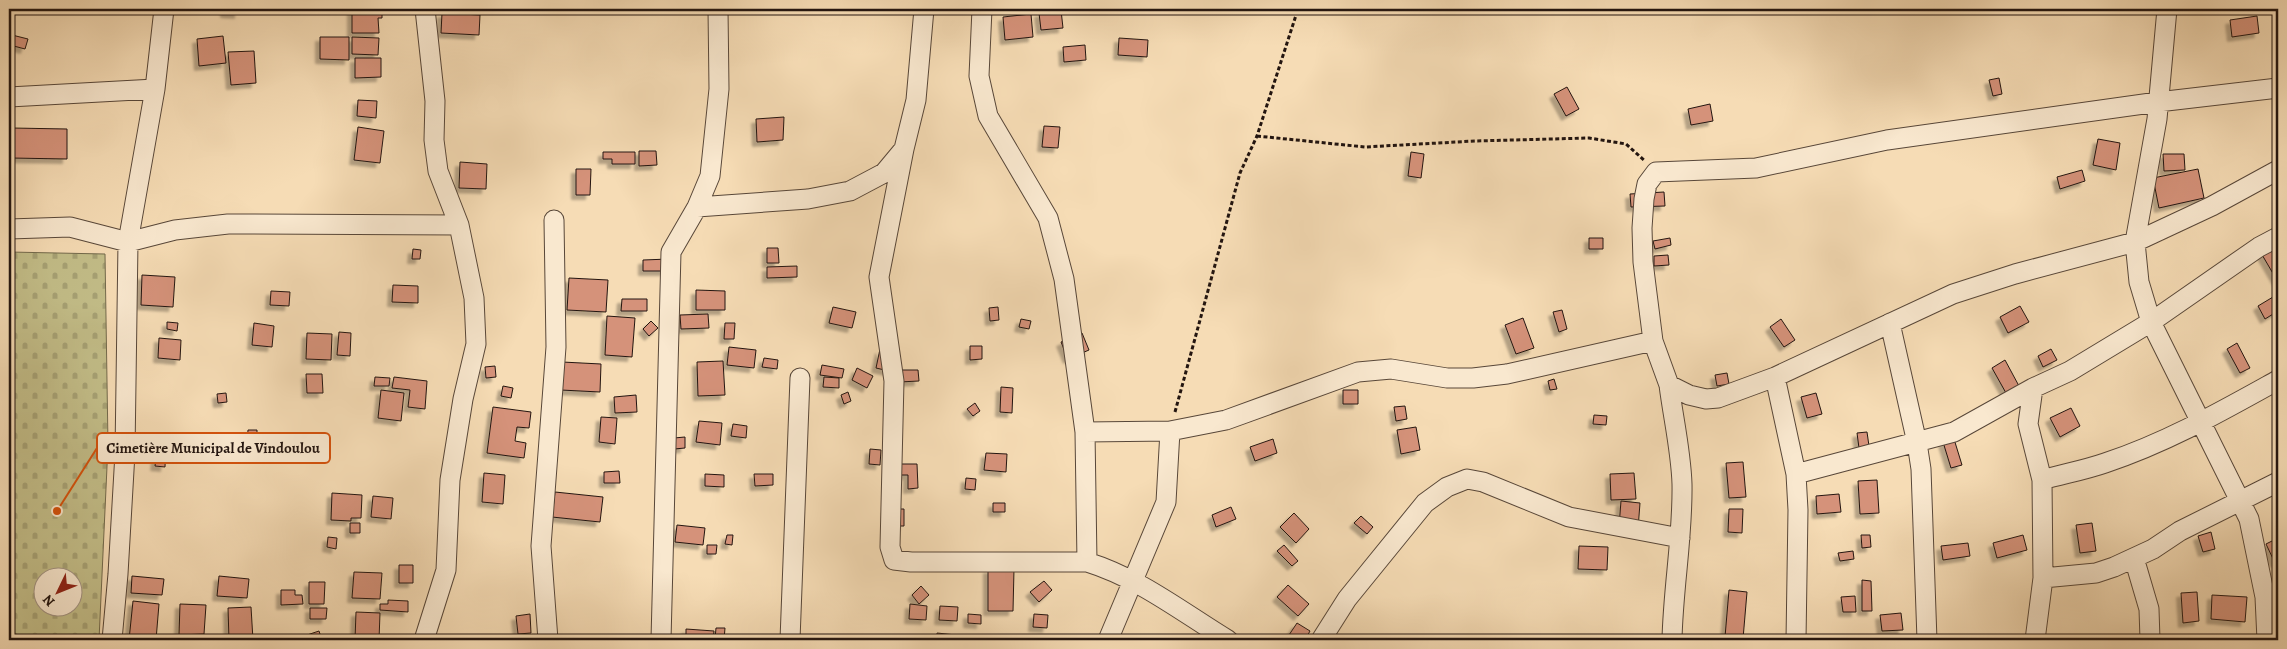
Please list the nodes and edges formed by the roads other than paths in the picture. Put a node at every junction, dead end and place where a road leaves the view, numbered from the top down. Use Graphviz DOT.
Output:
graph roads {
  1 [pos="164,9"];
  2 [pos="426,9"];
  3 [pos="718,9"];
  4 [pos="924,9"];
  5 [pos="982,9"];
  6 [pos="2167,9"];
  7 [pos="2278,88"];
  8 [pos="154,89"];
  9 [pos="9,97"];
  10 [pos="2158,102"];
  11 [pos="904,149"];
  12 [pos="2278,170"];
  13 [pos="697,207"];
  14 [pos="554,220"];
  15 [pos="460,225"];
  16 [pos="9,229"];
  17 [pos="2278,238"];
  18 [pos="128,242"];
  19 [pos="2135,242"];
  20 [pos="2151,322"];
  21 [pos="1890,323"];
  22 [pos="1653,341"];
  23 [pos="1774,377"];
  24 [pos="800,378"];
  25 [pos="2278,380"];
  26 [pos="1670,385"];
  27 [pos="2033,388"];
  28 [pos="2201,423"];
  29 [pos="1085,432"];
  30 [pos="1170,432"];
  31 [pos="1917,443"];
  32 [pos="1796,474"];
  33 [pos="2042,480"];
  34 [pos="2278,482"];
  35 [pos="2240,500"];
  36 [pos="1680,538"];
  37 [pos="2134,558"];
  38 [pos="1087,562"];
  39 [pos="2043,578"];
  40 [pos="1133,580"];
  41 [pos="2273,612"];
  42 [pos="112,640"];
  43 [pos="424,640"];
  44 [pos="548,640"];
  45 [pos="661,640"];
  46 [pos="790,640"];
  47 [pos="1108,640"];
  48 [pos="1228,640"];
  49 [pos="1320,640"];
  50 [pos="1672,640"];
  51 [pos="1796,640"];
  52 [pos="1927,640"];
  53 [pos="2035,640"];
  54 [pos="2150,640"];
  55 [pos="2267,640"];
  1 -- 8 [label="street"];
  2 -- 15 [label="street"];
  3 -- 13 [label="street"];
  4 -- 11 [label="street"];
  5 -- 29 [label="street"];
  6 -- 10 [label="street"];
  7 -- 10 [label="street"];
  8 -- 9 [label="street"];
  8 -- 18 [label="street"];
  10 -- 19 [label="street"];
  10 -- 22 [label="street"];
  11 -- 13 [label="street"];
  11 -- 38 [label="street"];
  12 -- 19 [label="street"];
  13 -- 45 [label="street"];
  14 -- 44 [label="street"];
  15 -- 18 [label="street"];
  15 -- 43 [label="street"];
  16 -- 18 [label="street"];
  17 -- 20 [label="street"];
  18 -- 42 [label="street"];
  19 -- 20 [label="street"];
  19 -- 21 [label="street"];
  20 -- 27 [label="street"];
  20 -- 28 [label="street"];
  21 -- 23 [label="street"];
  21 -- 31 [label="street"];
  22 -- 26 [label="street"];
  22 -- 30 [label="street"];
  23 -- 26 [label="street"];
  23 -- 32 [label="street"];
  24 -- 46 [label="street"];
  25 -- 28 [label="street"];
  26 -- 36 [label="street"];
  27 -- 31 [label="street"];
  27 -- 33 [label="street"];
  28 -- 33 [label="street"];
  28 -- 35 [label="street"];
  29 -- 30 [label="street"];
  29 -- 38 [label="street"];
  30 -- 40 [label="street"];
  31 -- 32 [label="street"];
  31 -- 52 [label="street"];
  32 -- 51 [label="street"];
  33 -- 39 [label="street"];
  34 -- 35 [label="street"];
  35 -- 37 [label="street"];
  35 -- 41 [label="street"];
  36 -- 49 [label="street"];
  36 -- 50 [label="street"];
  37 -- 39 [label="street"];
  37 -- 54 [label="street"];
  38 -- 40 [label="street"];
  39 -- 53 [label="street"];
  40 -- 47 [label="street"];
  40 -- 48 [label="street"];
  41 -- 55 [label="street"];
}
